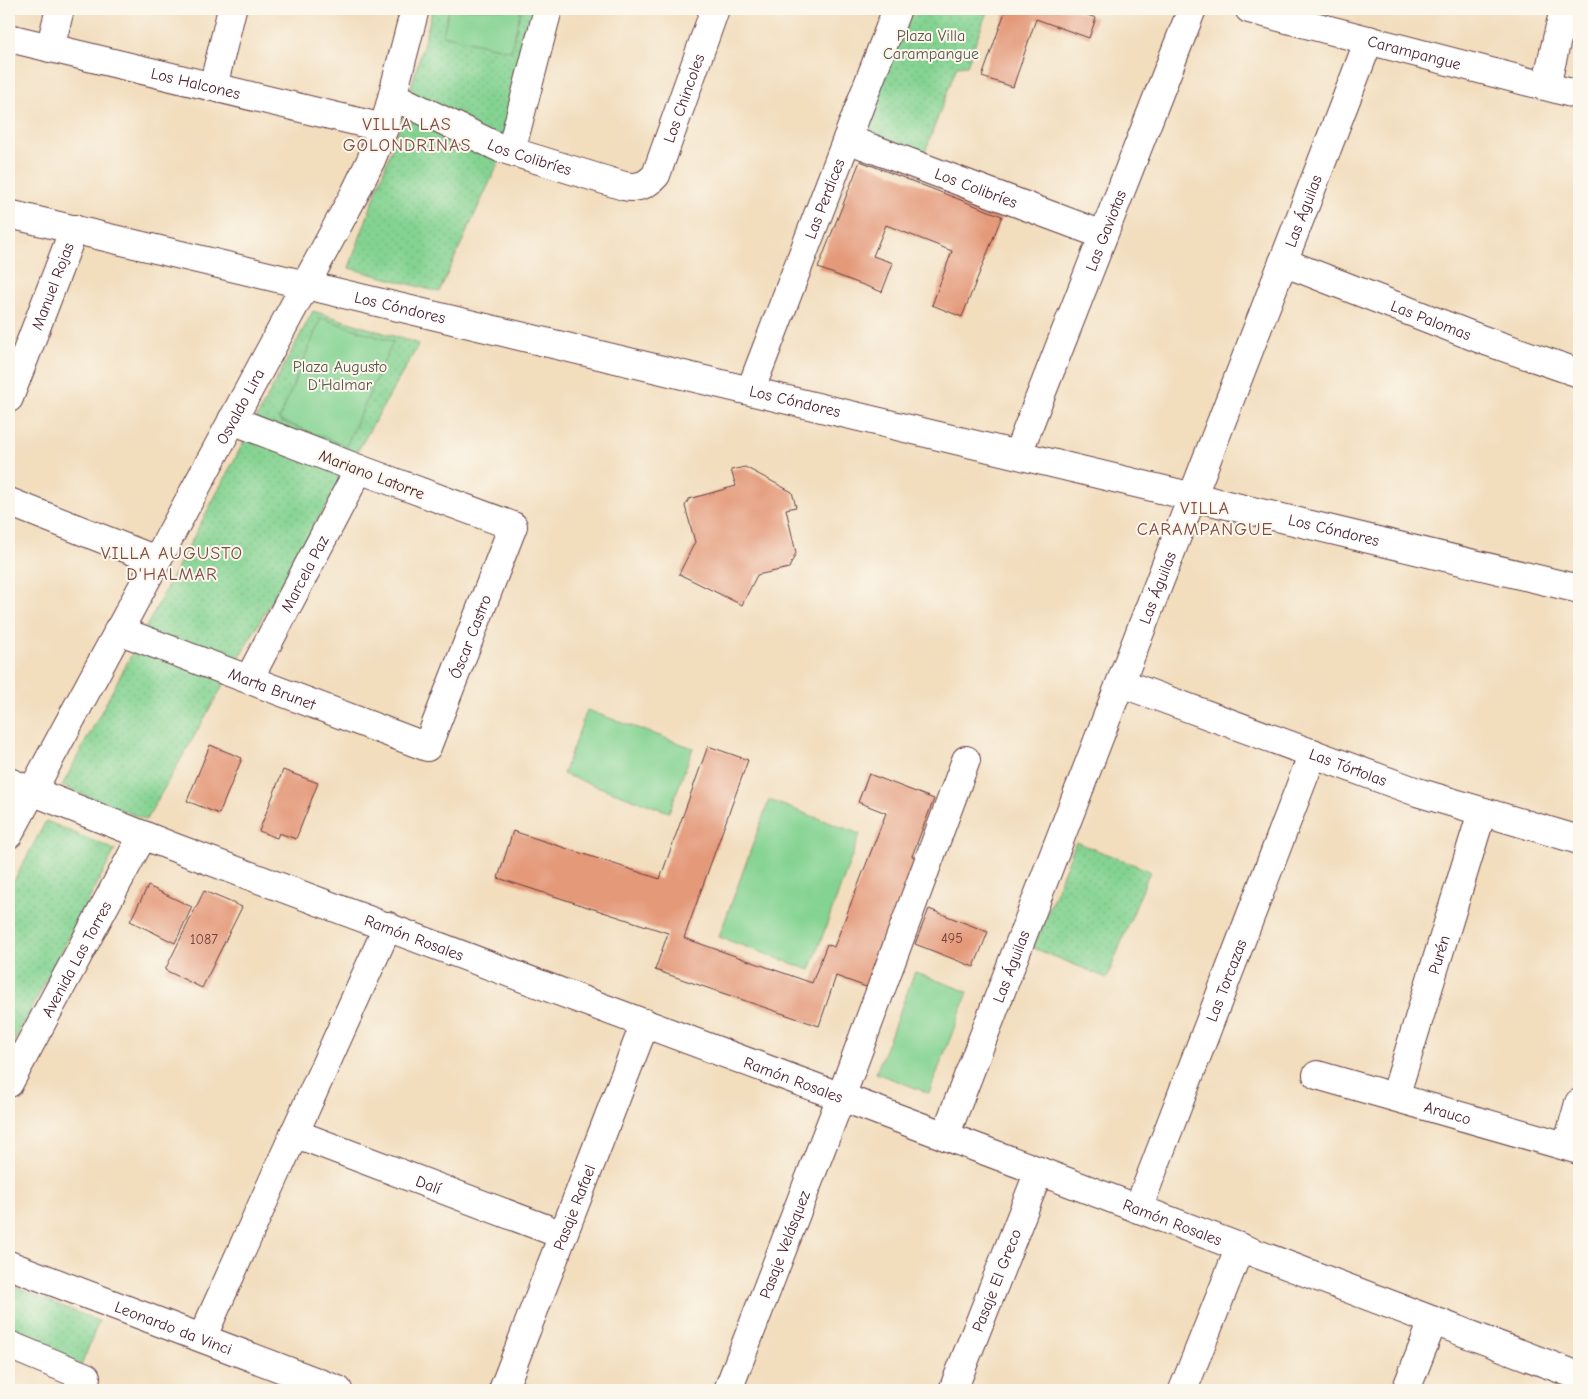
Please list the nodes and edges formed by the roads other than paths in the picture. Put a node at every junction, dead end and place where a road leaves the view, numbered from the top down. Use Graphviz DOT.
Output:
graph roads {
  1 [pos="60,9"];
  2 [pos="232,9"];
  3 [pos="415,9"];
  4 [pos="548,9"];
  5 [pos="715,9"];
  6 [pos="897,9"];
  7 [pos="1192,9"];
  8 [pos="1249,9"];
  9 [pos="1564,9"];
  10 [pos="9,38"];
  11 [pos="1369,40"];
  12 [pos="50,48"];
  13 [pos="1546,86"];
  14 [pos="213,87"];
  15 [pos="1579,95"];
  16 [pos="393,96"];
  17 [pos="384,128"];
  18 [pos="847,139"];
  19 [pos="511,151"];
  20 [pos="646,184"];
  21 [pos="9,214"];
  22 [pos="74,229"];
  23 [pos="1103,235"];
  24 [pos="1283,262"];
  25 [pos="306,285"];
  26 [pos="1579,372"];
  27 [pos="751,389"];
  28 [pos="9,398"];
  29 [pos="232,420"];
  30 [pos="1018,454"];
  31 [pos="359,470"];
  32 [pos="1193,495"];
  33 [pos="9,502"];
  34 [pos="512,526"];
  35 [pos="156,560"];
  36 [pos="1579,589"];
  37 [pos="118,630"];
  38 [pos="249,680"];
  39 [pos="1121,683"];
  40 [pos="427,747"];
  41 [pos="1313,753"];
  42 [pos="966,760"];
  43 [pos="20,786"];
  44 [pos="1482,812"];
  45 [pos="9,834"];
  46 [pos="143,835"];
  47 [pos="1579,840"];
  48 [pos="388,926"];
  49 [pos="645,1023"];
  50 [pos="1317,1075"];
  51 [pos="9,1083"];
  52 [pos="1395,1097"];
  53 [pos="841,1098"];
  54 [pos="1579,1103"];
  55 [pos="294,1133"];
  56 [pos="946,1136"];
  57 [pos="1573,1148"];
  58 [pos="1039,1171"];
  59 [pos="1138,1208"];
  60 [pos="563,1235"];
  61 [pos="1240,1247"];
  62 [pos="9,1265"];
  63 [pos="1432,1320"];
  64 [pos="202,1338"];
  65 [pos="9,1345"];
  66 [pos="1579,1376"];
  67 [pos="86,1377"];
  68 [pos="309,1385"];
  69 [pos="338,1390"];
  70 [pos="503,1390"];
  71 [pos="728,1390"];
  72 [pos="953,1390"];
  73 [pos="1183,1390"];
  74 [pos="1406,1390"];
  1 -- 12 [label="street"];
  2 -- 14 [label="street"];
  3 -- 16 [label="street, Osvaldo Lira"];
  4 -- 19 [label="street"];
  5 -- 20 [label="street, Los Chincoles"];
  6 -- 18 [label="street, Las Perdices"];
  7 -- 23 [label="street, Las Gaviotas"];
  8 -- 11 [label="street, Carampangue"];
  9 -- 13 [label="street"];
  10 -- 12 [label="street, Los Halcones"];
  11 -- 13 [label="street, Carampangue"];
  11 -- 24 [label="street, Las Águilas"];
  12 -- 14 [label="street, Los Halcones"];
  13 -- 15 [label="street, Carampangue"];
  14 -- 17 [label="street, Los Halcones"];
  16 -- 17 [label="street, Osvaldo Lira"];
  16 -- 19 [label="street, Los Colibríes"];
  17 -- 25 [label="street, Osvaldo Lira"];
  18 -- 23 [label="street, Los Colibríes"];
  18 -- 27 [label="street, Las Perdices"];
  19 -- 20 [label="street, Los Colibríes"];
  21 -- 22 [label="street, Los Cóndores"];
  22 -- 25 [label="street, Los Cóndores"];
  22 -- 28 [label="street, Manuel Rojas"];
  23 -- 30 [label="street, Las Gaviotas"];
  24 -- 26 [label="street, Las Palomas"];
  24 -- 32 [label="street, Las Águilas"];
  25 -- 27 [label="street, Los Cóndores"];
  25 -- 29 [label="street, Osvaldo Lira"];
  27 -- 30 [label="street, Los Cóndores"];
  29 -- 31 [label="street, Mariano Latorre"];
  29 -- 35 [label="street, Osvaldo Lira"];
  30 -- 32 [label="street, Los Cóndores"];
  31 -- 34 [label="street, Mariano Latorre"];
  31 -- 38 [label="street, Marcela Paz"];
  32 -- 36 [label="street, Los Cóndores"];
  32 -- 39 [label="street, Las Águilas"];
  33 -- 35 [label="street"];
  34 -- 40 [label="street, Óscar Castro"];
  35 -- 37 [label="street, Osvaldo Lira"];
  37 -- 38 [label="street, Marta Brunet"];
  37 -- 43 [label="street, Osvaldo Lira"];
  38 -- 40 [label="street, Marta Brunet"];
  39 -- 41 [label="street, Las Tórtolas"];
  39 -- 56 [label="street, Las Águilas"];
  41 -- 44 [label="street, Las Tórtolas"];
  41 -- 59 [label="street, Las Torcazas"];
  42 -- 53 [label="street, Pasaje Velásquez"];
  43 -- 45 [label="street"];
  43 -- 46 [label="street, Ramón Rosales"];
  44 -- 47 [label="street, Las Tórtolas"];
  44 -- 52 [label="street, Purén"];
  46 -- 48 [label="street, Ramón Rosales"];
  46 -- 51 [label="street, Avenida Las Torres"];
  48 -- 49 [label="street, Ramón Rosales"];
  48 -- 55 [label="street"];
  49 -- 53 [label="street, Ramón Rosales"];
  49 -- 60 [label="street, Pasaje Rafael"];
  50 -- 52 [label="street, Arauco"];
  52 -- 57 [label="street, Arauco"];
  53 -- 56 [label="street, Ramón Rosales"];
  53 -- 71 [label="street, Pasaje Velásquez"];
  54 -- 57 [label="street"];
  55 -- 60 [label="street, Dalí"];
  55 -- 64 [label="street"];
  56 -- 58 [label="street, Ramón Rosales"];
  58 -- 59 [label="street, Ramón Rosales"];
  58 -- 72 [label="street, Pasaje El Greco"];
  59 -- 61 [label="street, Ramón Rosales"];
  60 -- 70 [label="street, Pasaje Rafael"];
  61 -- 63 [label="street, Ramón Rosales"];
  61 -- 73 [label="street"];
  62 -- 64 [label="street, Leonardo da Vinci"];
  63 -- 66 [label="street, Ramón Rosales"];
  63 -- 74 [label="street"];
  64 -- 68 [label="street, Leonardo da Vinci"];
  65 -- 67 [label="street"];
  68 -- 69 [label="street, Leonardo da Vinci"];
}
